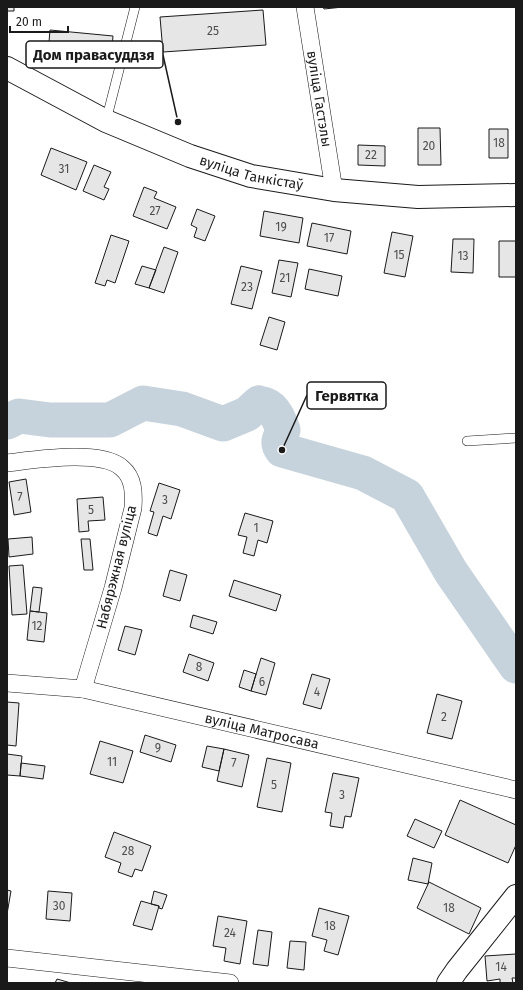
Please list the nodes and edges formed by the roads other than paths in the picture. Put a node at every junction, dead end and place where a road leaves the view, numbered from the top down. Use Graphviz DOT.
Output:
graph roads {
  1 [pos="135,7"];
  2 [pos="305,7"];
  3 [pos="7,68"];
  4 [pos="106,121"];
  5 [pos="334,190"];
  6 [pos="516,195"];
  7 [pos="516,438"];
  8 [pos="467,441"];
  9 [pos="7,463"];
  10 [pos="7,683"];
  11 [pos="83,689"];
  12 [pos="516,790"];
  13 [pos="516,896"];
  14 [pos="7,958"];
  15 [pos="230,983"];
  16 [pos="448,983"];
  1 -- 4 [label="lane"];
  2 -- 5 [label="street, вуліца Гастэлы"];
  3 -- 4 [label="street, вуліца Танкістаў"];
  4 -- 5 [label="street, вуліца Танкістаў"];
  5 -- 6 [label="street, вуліца Танкістаў"];
  7 -- 8 [label="lane"];
  9 -- 11 [label="street, Набярэжная вуліца"];
  10 -- 11 [label="street, вуліца Матросава"];
  11 -- 12 [label="street, вуліца Матросава"];
  13 -- 16 [label="street"];
  14 -- 15 [label="street"];
}
